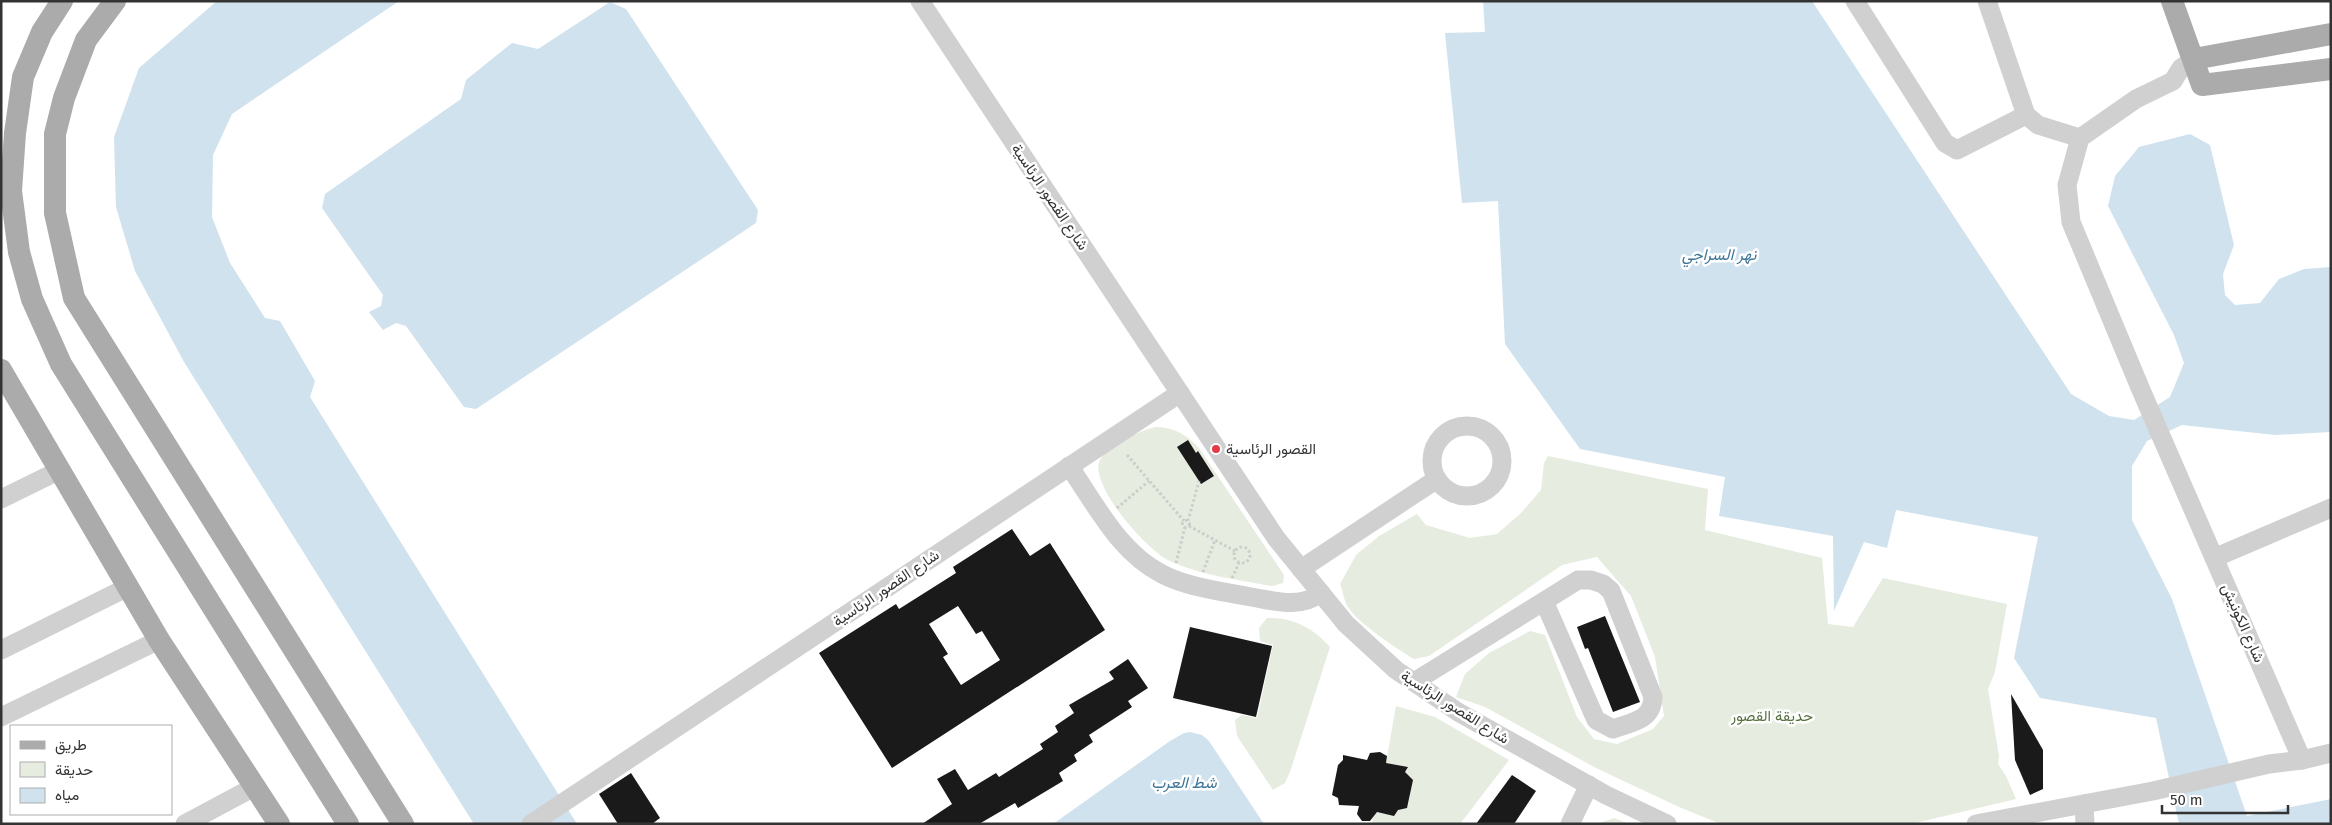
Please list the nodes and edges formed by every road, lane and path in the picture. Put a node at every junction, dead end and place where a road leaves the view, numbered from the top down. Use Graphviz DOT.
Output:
graph roads {
  1 [pos="62,1"];
  2 [pos="115,1"];
  3 [pos="920,1"];
  4 [pos="1856,1"];
  5 [pos="1987,1"];
  6 [pos="2172,1"];
  7 [pos="2331,34"];
  8 [pos="2194,59"];
  9 [pos="2331,69"];
  10 [pos="2173,81"];
  11 [pos="2202,85"];
  12 [pos="2026,115"];
  13 [pos="2080,138"];
  14 [pos="1,370"];
  15 [pos="1180,393"];
  16 [pos="1127,455"];
  17 [pos="1069,466"];
  18 [pos="60,470"];
  19 [pos="1437,480"];
  20 [pos="1149,481"];
  21 [pos="1199,481"];
  22 [pos="1,499"];
  23 [pos="2331,508"];
  24 [pos="1105,518"];
  25 [pos="1186,521"];
  26 [pos="1190,526"];
  27 [pos="1185,528"];
  28 [pos="1215,540"];
  29 [pos="1235,551"];
  30 [pos="2214,558"];
  31 [pos="1301,569"];
  32 [pos="1172,578"];
  33 [pos="1197,586"];
  34 [pos="128,587"];
  35 [pos="1321,593"];
  36 [pos="1544,601"];
  37 [pos="159,640"];
  38 [pos="1,650"];
  39 [pos="1414,682"];
  40 [pos="1,717"];
  41 [pos="2331,753"];
  42 [pos="2302,760"];
  43 [pos="1589,785"];
  44 [pos="256,786"];
  45 [pos="2084,804"];
  46 [pos="185,824"];
  47 [pos="279,824"];
  48 [pos="348,824"];
  49 [pos="403,824"];
  50 [pos="531,824"];
  51 [pos="1570,824"];
  52 [pos="1666,824"];
  53 [pos="1976,824"];
  54 [pos="2085,824"];
  1 -- 48 [label="main road"];
  2 -- 49 [label="main road"];
  3 -- 15 [label="street, شارع القصور الرئاسية"];
  4 -- 12 [label="street"];
  5 -- 12 [label="street"];
  6 -- 8 [label="main road"];
  7 -- 8 [label="main road"];
  8 -- 10 [label="street"];
  8 -- 11 [label="main road"];
  9 -- 11 [label="main road"];
  10 -- 11 [label="street"];
  10 -- 13 [label="street"];
  12 -- 13 [label="street"];
  13 -- 30 [label="street, شارع الكونيش"];
  14 -- 18 [label="main road"];
  15 -- 17 [label="street, شارع القصور الرئاسية"];
  15 -- 31 [label="street, شارع القصور الرئاسية"];
  16 -- 20 [label="path"];
  17 -- 24 [label="street"];
  17 -- 50 [label="street, شارع القصور الرئاسية"];
  18 -- 22 [label="street"];
  18 -- 34 [label="main road"];
  19 -- 31 [label="street"];
  20 -- 24 [label="path"];
  20 -- 25 [label="path"];
  21 -- 25 [label="path"];
  23 -- 30 [label="street"];
  24 -- 32 [label="street"];
  25 -- 26 [label="path"];
  25 -- 27 [label="path"];
  26 -- 27 [label="path"];
  26 -- 28 [label="path"];
  27 -- 32 [label="path"];
  28 -- 29 [label="path"];
  28 -- 33 [label="path"];
  29 -- 29 [label="path"];
  30 -- 42 [label="street, شارع الكونيش"];
  31 -- 35 [label="street, شارع القصور الرئاسية"];
  32 -- 33 [label="street"];
  33 -- 35 [label="street"];
  34 -- 37 [label="main road"];
  34 -- 38 [label="street"];
  35 -- 39 [label="street, شارع القصور الرئاسية"];
  36 -- 36 [label="street"];
  36 -- 39 [label="street"];
  37 -- 40 [label="street"];
  37 -- 44 [label="main road"];
  39 -- 43 [label="street, شارع القصور الرئاسية"];
  41 -- 42 [label="street"];
  42 -- 45 [label="street"];
  43 -- 51 [label="street"];
  43 -- 52 [label="street, شارع القصور الرئاسية"];
  44 -- 46 [label="street"];
  44 -- 47 [label="main road"];
  45 -- 53 [label="street"];
  45 -- 54 [label="street"];
}
